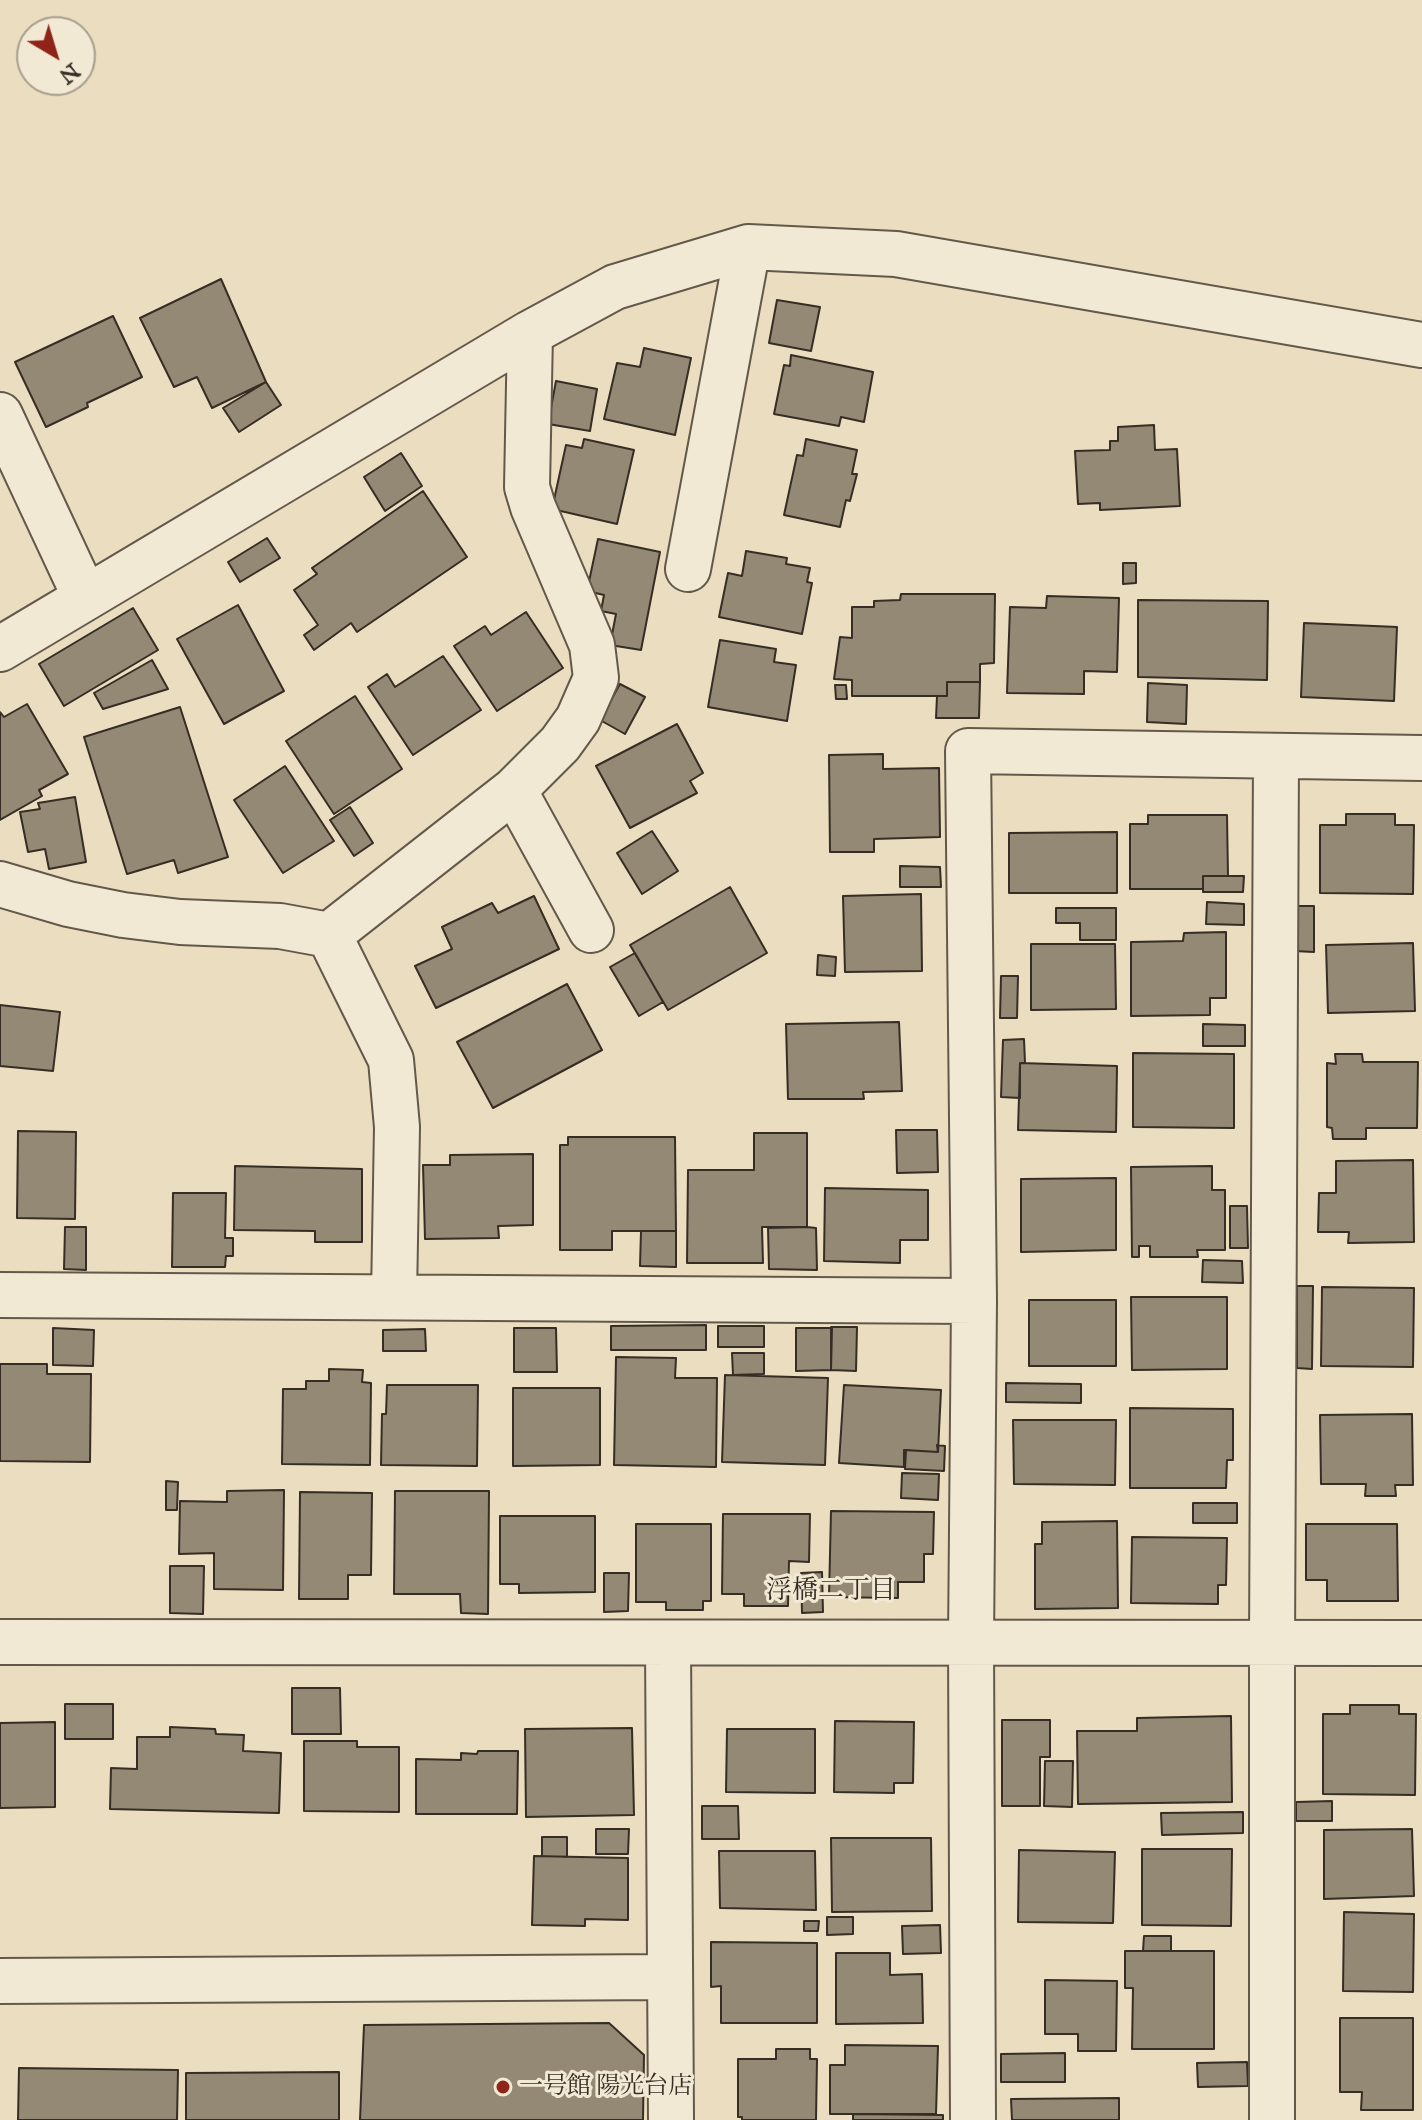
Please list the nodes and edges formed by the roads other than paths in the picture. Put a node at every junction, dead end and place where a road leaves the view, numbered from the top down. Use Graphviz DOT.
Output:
graph roads {
  1 [pos="748,247"];
  2 [pos="530,333"];
  3 [pos="1422,345"];
  4 [pos="0,415"];
  5 [pos="688,569"];
  6 [pos="85,597"];
  7 [pos="0,649"];
  8 [pos="1276,756"];
  9 [pos="1422,758"];
  10 [pos="514,790"];
  11 [pos="0,884"];
  12 [pos="591,930"];
  13 [pos="329,935"];
  14 [pos="0,1295"];
  15 [pos="394,1296"];
  16 [pos="974,1301"];
  17 [pos="0,1642"];
  18 [pos="971,1642"];
  19 [pos="1422,1643"];
  20 [pos="668,1644"];
  21 [pos="1272,1645"];
  22 [pos="669,1977"];
  23 [pos="0,1981"];
  24 [pos="671,2120"];
  25 [pos="973,2120"];
  26 [pos="1272,2120"];
  1 -- 2 [label="street"];
  1 -- 3 [label="street"];
  1 -- 5 [label="street"];
  2 -- 6 [label="street"];
  2 -- 10 [label="street"];
  4 -- 6 [label="street"];
  6 -- 7 [label="street"];
  8 -- 9 [label="street"];
  8 -- 16 [label="street"];
  8 -- 21 [label="street"];
  10 -- 12 [label="street"];
  10 -- 13 [label="street"];
  11 -- 13 [label="street"];
  13 -- 15 [label="street"];
  14 -- 15 [label="street"];
  15 -- 16 [label="street"];
  16 -- 18 [label="street"];
  17 -- 20 [label="street"];
  18 -- 20 [label="street"];
  18 -- 21 [label="street"];
  18 -- 25 [label="street"];
  19 -- 21 [label="street"];
  20 -- 22 [label="street"];
  21 -- 26 [label="street"];
  22 -- 23 [label="street"];
  22 -- 24 [label="street"];
}
